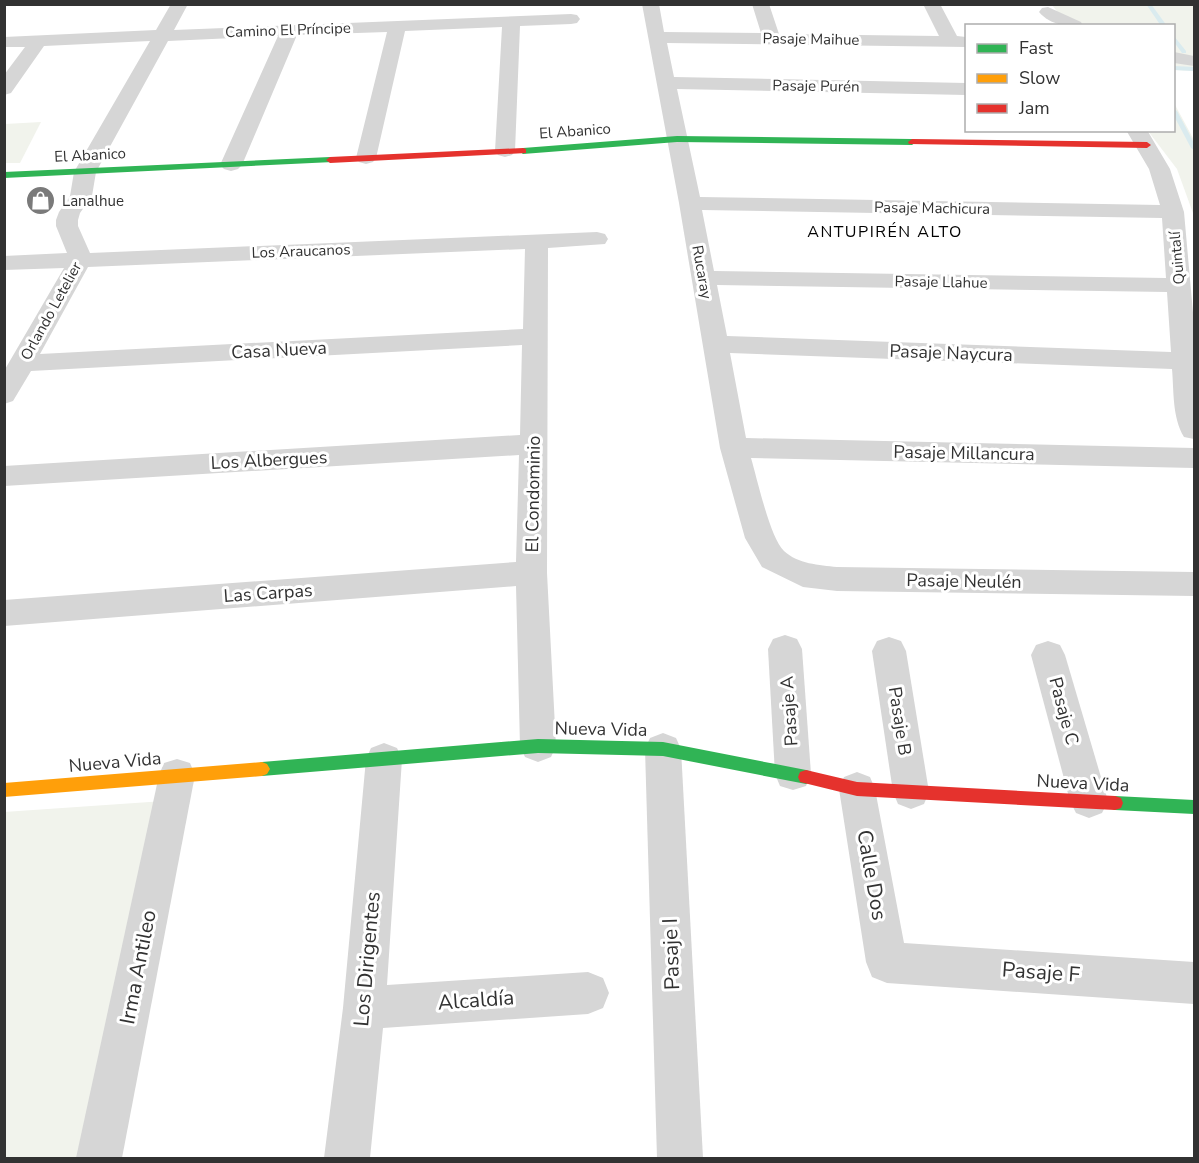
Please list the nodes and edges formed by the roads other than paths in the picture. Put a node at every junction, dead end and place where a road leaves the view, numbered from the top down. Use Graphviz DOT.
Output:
graph roads {
  1 [pos="180,4"];
  2 [pos="650,4"];
  3 [pos="760,4"];
  4 [pos="931,4"];
  5 [pos="1049,14"];
  6 [pos="571,19"];
  7 [pos="511,22"];
  8 [pos="1071,24"];
  9 [pos="398,26"];
  10 [pos="290,30"];
  11 [pos="161,35"];
  12 [pos="656,37"];
  13 [pos="772,38"];
  14 [pos="39,40"];
  15 [pos="4,42"];
  16 [pos="959,42"];
  17 [pos="1175,58"];
  18 [pos="1194,61"];
  19 [pos="666,83"];
  20 [pos="4,89"];
  21 [pos="965,89"];
  22 [pos="1142,138"];
  23 [pos="677,139"];
  24 [pos="505,152"];
  25 [pos="366,158"];
  26 [pos="231,165"];
  27 [pos="86,172"];
  28 [pos="4,175"];
  29 [pos="690,203"];
  30 [pos="1173,212"];
  31 [pos="597,239"];
  32 [pos="537,242"];
  33 [pos="81,259"];
  34 [pos="4,263"];
  35 [pos="702,278"];
  36 [pos="1180,285"];
  37 [pos="537,336"];
  38 [pos="716,344"];
  39 [pos="1186,362"];
  40 [pos="22,363"];
  41 [pos="4,395"];
  42 [pos="1194,430"];
  43 [pos="533,444"];
  44 [pos="734,448"];
  45 [pos="1194,458"];
  46 [pos="4,476"];
  47 [pos="760,538"];
  48 [pos="531,573"];
  49 [pos="1189,584"];
  50 [pos="4,613"];
  51 [pos="785,649"];
  52 [pos="889,651"];
  53 [pos="1048,655"];
  54 [pos="538,746"];
  55 [pos="663,748"];
  56 [pos="384,759"];
  57 [pos="793,774"];
  58 [pos="177,775"];
  59 [pos="857,789"];
  60 [pos="4,790"];
  61 [pos="911,792"];
  62 [pos="1089,801"];
  63 [pos="1194,807"];
  64 [pos="887,962"];
  65 [pos="1194,983"];
  66 [pos="588,993"];
  67 [pos="364,1008"];
  68 [pos="99,1158"];
  69 [pos="347,1158"];
  70 [pos="680,1158"];
  1 -- 11 [label="street, Orlando Letelier"];
  2 -- 12 [label="street, Rucaray"];
  3 -- 13 [label="street"];
  4 -- 16 [label="street"];
  5 -- 8 [label="street"];
  6 -- 7 [label="street, Camino El Príncipe"];
  7 -- 9 [label="street, Camino El Príncipe"];
  7 -- 24 [label="street"];
  9 -- 10 [label="street, Camino El Príncipe"];
  9 -- 25 [label="street"];
  10 -- 11 [label="street, Camino El Príncipe"];
  10 -- 26 [label="street"];
  11 -- 14 [label="street, Camino El Príncipe"];
  11 -- 27 [label="street, Orlando Letelier"];
  12 -- 13 [label="street, Pasaje Maihue"];
  12 -- 19 [label="street, Rucaray"];
  13 -- 16 [label="street, Pasaje Maihue"];
  14 -- 15 [label="street, Camino El Príncipe"];
  14 -- 20 [label="street"];
  17 -- 18 [label="street"];
  19 -- 21 [label="street, Pasaje Purén"];
  19 -- 23 [label="street, Rucaray"];
  22 -- 23 [label="street, El Abanico"];
  22 -- 30 [label="street, Quintalí"];
  23 -- 24 [label="street, El Abanico"];
  23 -- 29 [label="street, Rucaray"];
  24 -- 25 [label="street, El Abanico"];
  25 -- 26 [label="street, El Abanico"];
  26 -- 27 [label="street, El Abanico"];
  27 -- 28 [label="street, El Abanico"];
  27 -- 33 [label="street, Orlando Letelier"];
  29 -- 30 [label="street, Pasaje Machicura"];
  29 -- 35 [label="street, Rucaray"];
  30 -- 36 [label="street, Quintalí"];
  31 -- 32 [label="street, Los Araucanos"];
  32 -- 33 [label="street, Los Araucanos"];
  32 -- 37 [label="street, El Condominio"];
  33 -- 34 [label="street, Los Araucanos"];
  33 -- 40 [label="street, Orlando Letelier"];
  35 -- 36 [label="street, Pasaje Llahue"];
  35 -- 38 [label="street, Rucaray"];
  36 -- 39 [label="street, Quintalí"];
  37 -- 40 [label="street, Casa Nueva"];
  37 -- 43 [label="street, El Condominio"];
  38 -- 39 [label="street, Pasaje Naycura"];
  38 -- 44 [label="street, Rucaray"];
  39 -- 42 [label="street, Quintalí"];
  40 -- 41 [label="street, Orlando Letelier"];
  43 -- 46 [label="street, Los Albergues"];
  43 -- 48 [label="street, El Condominio"];
  44 -- 45 [label="street, Pasaje Millancura"];
  44 -- 47 [label="street, Rucaray"];
  47 -- 49 [label="street, Pasaje Neulén"];
  48 -- 50 [label="street, Las Carpas"];
  48 -- 54 [label="street, El Condominio"];
  51 -- 57 [label="street, Pasaje A"];
  52 -- 61 [label="street, Pasaje B"];
  53 -- 62 [label="street, Pasaje C"];
  54 -- 55 [label="street, Nueva Vida"];
  54 -- 56 [label="street, Nueva Vida"];
  55 -- 57 [label="street, Nueva Vida"];
  55 -- 70 [label="street, Pasaje I"];
  56 -- 58 [label="street, Nueva Vida"];
  56 -- 67 [label="street, Los Dirigentes"];
  57 -- 59 [label="street, Nueva Vida"];
  58 -- 60 [label="street, Nueva Vida"];
  58 -- 68 [label="street, Irma Antileo"];
  59 -- 61 [label="street, Nueva Vida"];
  59 -- 64 [label="street, Calle Dos"];
  61 -- 62 [label="street, Nueva Vida"];
  62 -- 63 [label="street, Nueva Vida"];
  64 -- 65 [label="street, Pasaje F"];
  66 -- 67 [label="street, Alcaldía"];
  67 -- 69 [label="street, Los Dirigentes"];
}
